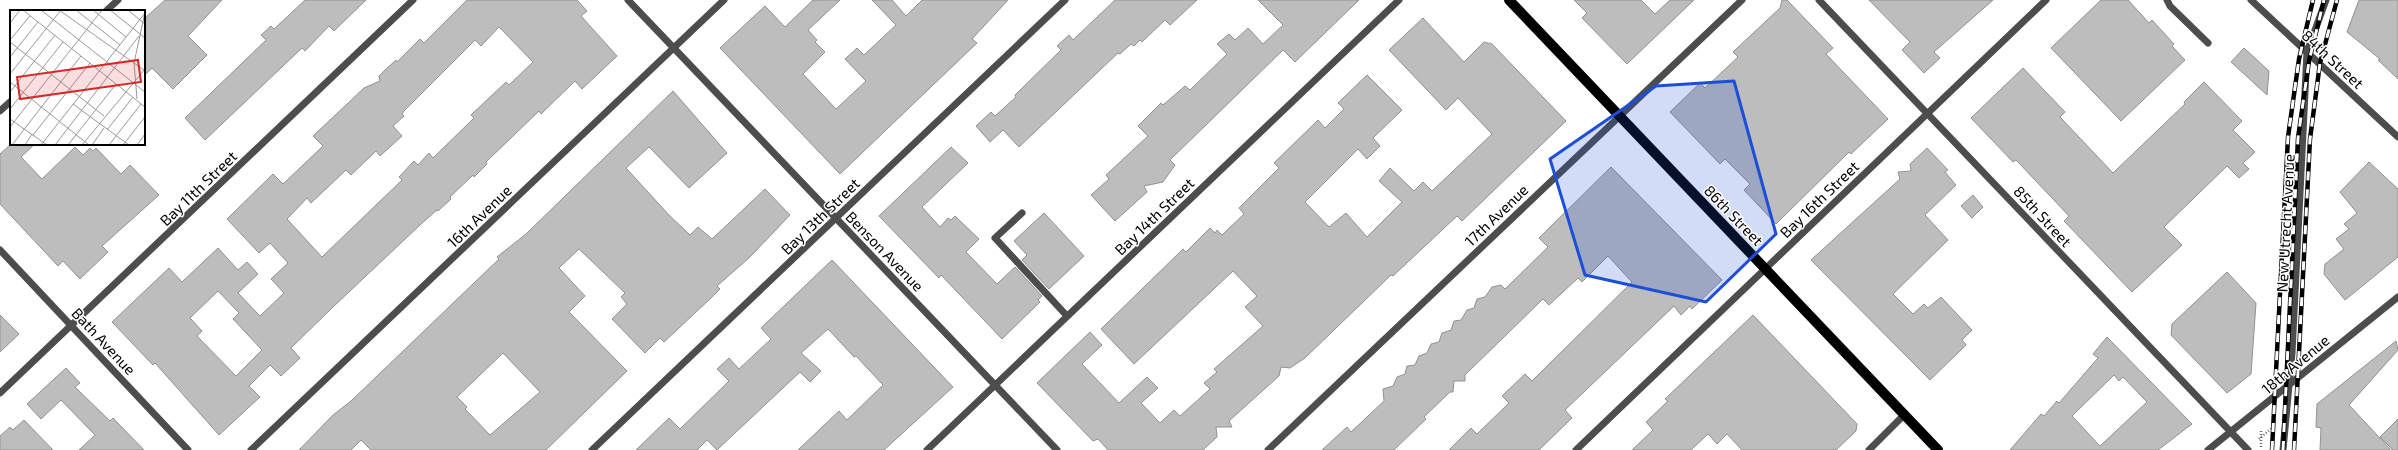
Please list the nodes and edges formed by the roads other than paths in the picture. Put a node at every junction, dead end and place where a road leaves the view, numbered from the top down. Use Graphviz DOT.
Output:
graph roads {
  1 [pos="118,0"];
  2 [pos="413,0"];
  3 [pos="628,0"];
  4 [pos="724,0"];
  5 [pos="1065,0"];
  6 [pos="1399,0"];
  7 [pos="1509,0"];
  8 [pos="1742,0"];
  9 [pos="1820,0"];
  10 [pos="2046,0"];
  11 [pos="2167,0"];
  12 [pos="2251,0"];
  13 [pos="2326,0"];
  14 [pos="107,10"];
  15 [pos="2208,43"];
  16 [pos="674,48"];
  17 [pos="2307,52"];
  18 [pos="10,102"];
  19 [pos="0,111"];
  20 [pos="1927,112"];
  21 [pos="1619,116"];
  22 [pos="2398,137"];
  23 [pos="1022,213"];
  24 [pos="836,218"];
  25 [pos="0,250"];
  26 [pos="1766,270"];
  27 [pos="2397,300"];
  28 [pos="1067,316"];
  29 [pos="71,326"];
  30 [pos="995,385"];
  31 [pos="2289,385"];
  32 [pos="0,393"];
  33 [pos="1904,415"];
  34 [pos="2231,432"];
  35 [pos="188,450"];
  36 [pos="251,450"];
  37 [pos="592,450"];
  38 [pos="927,450"];
  39 [pos="1057,450"];
  40 [pos="1268,450"];
  41 [pos="1576,450"];
  42 [pos="1868,450"];
  43 [pos="1938,450"];
  44 [pos="2208,450"];
  45 [pos="2248,450"];
  46 [pos="2283,450"];
  1 -- 14 [label="street"];
  2 -- 29 [label="street, Bay 11th Street"];
  3 -- 16 [label="street, Benson Avenue"];
  4 -- 16 [label="street, 16th Avenue"];
  5 -- 24 [label="street, Bay 13th Street"];
  6 -- 28 [label="street, Bay 14th Street"];
  7 -- 21 [label="main road, 86th Street"];
  8 -- 21 [label="street, 17th Avenue"];
  9 -- 20 [label="street, 85th Street"];
  10 -- 20 [label="street, Bay 16th Street"];
  11 -- 15 [label="street"];
  12 -- 17 [label="street, 84th Street"];
  13 -- 17 [label="street, New Utrecht Avenue"];
  16 -- 24 [label="street, Benson Avenue"];
  16 -- 36 [label="street, 16th Avenue"];
  17 -- 22 [label="street, 84th Street"];
  17 -- 31 [label="street, New Utrecht Avenue"];
  18 -- 19 [label="street"];
  20 -- 26 [label="street, Bay 16th Street"];
  20 -- 34 [label="street, 85th Street"];
  21 -- 26 [label="main road, 86th Street"];
  21 -- 40 [label="street, 17th Avenue"];
  23 -- 28 [label="street"];
  24 -- 30 [label="street, Benson Avenue"];
  24 -- 37 [label="street, Bay 13th Street"];
  25 -- 29 [label="street, Bath Avenue"];
  26 -- 33 [label="main road, 86th Street"];
  26 -- 41 [label="street, Bay 16th Street"];
  27 -- 31 [label="street, 18th Avenue"];
  28 -- 30 [label="street, Bay 14th Street"];
  29 -- 32 [label="street, Bay 11th Street"];
  29 -- 35 [label="street, Bath Avenue"];
  30 -- 38 [label="street, Bay 14th Street"];
  30 -- 39 [label="street, Benson Avenue"];
  31 -- 34 [label="street, 18th Avenue"];
  31 -- 46 [label="street, New Utrecht Avenue"];
  33 -- 42 [label="street"];
  33 -- 43 [label="main road, 86th Street"];
  34 -- 44 [label="street, 18th Avenue"];
  34 -- 45 [label="street, 85th Street"];
}
